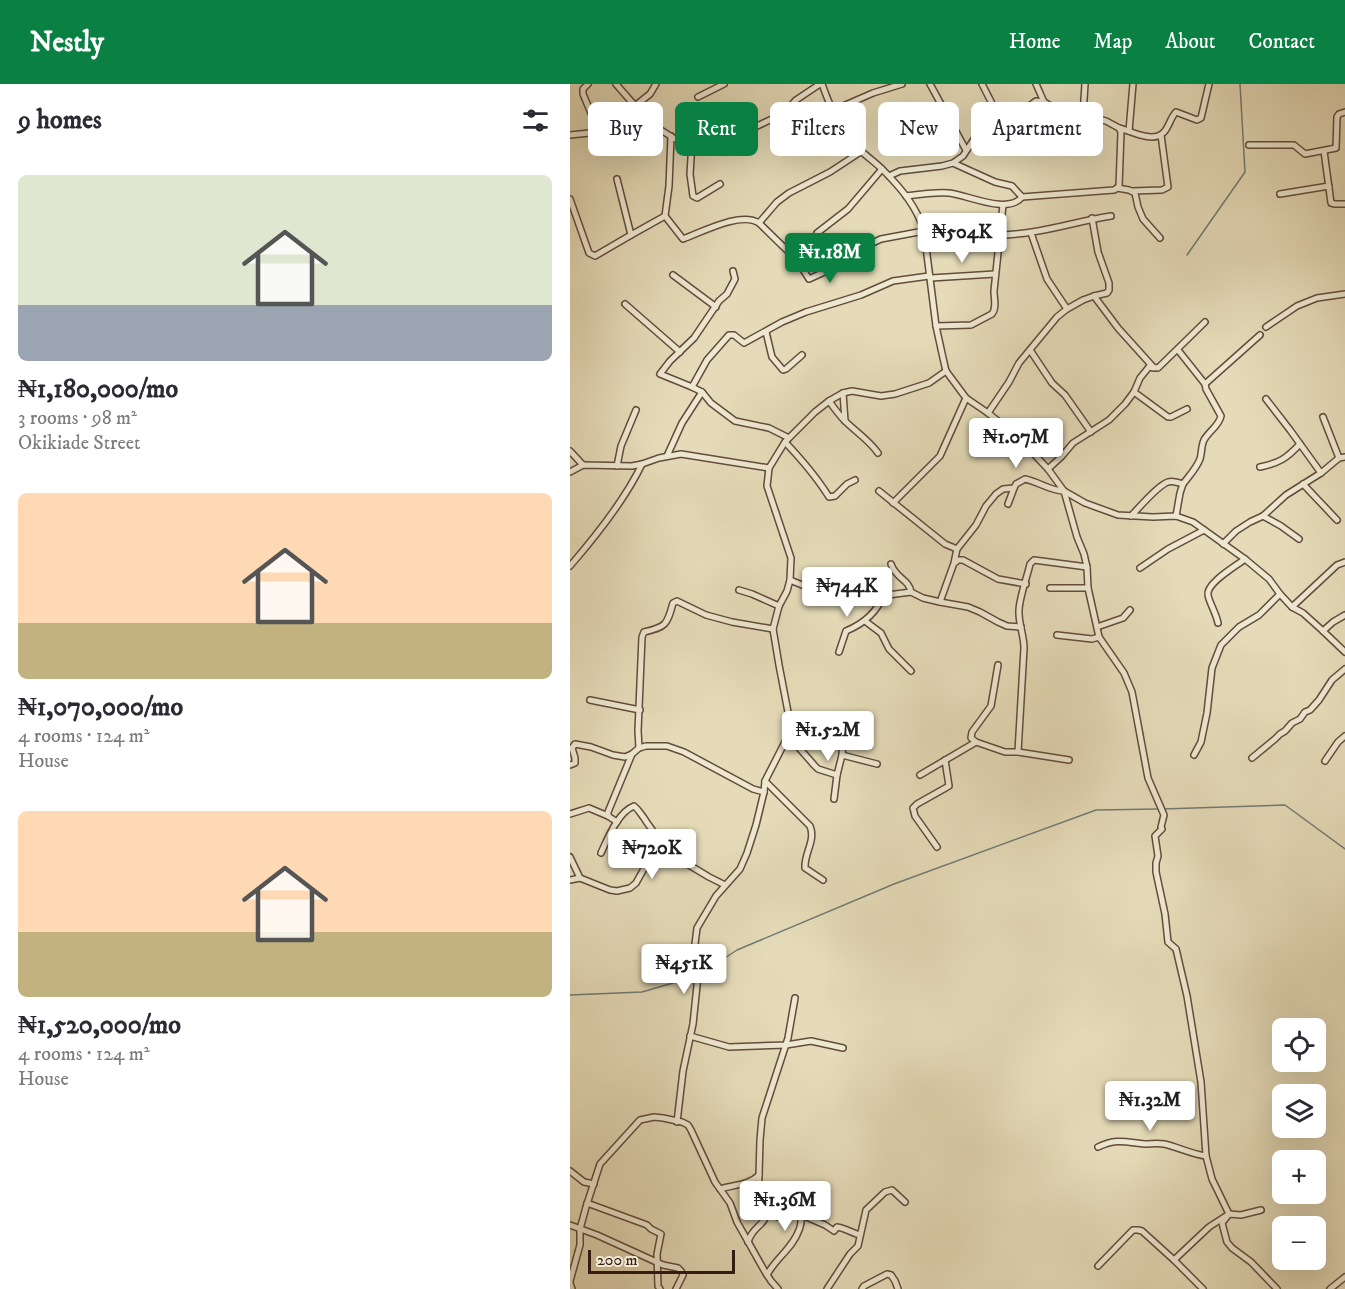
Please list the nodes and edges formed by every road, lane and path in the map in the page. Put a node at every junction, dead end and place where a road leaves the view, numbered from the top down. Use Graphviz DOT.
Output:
graph roads {
  1 [pos="588,84"];
  2 [pos="616,84"];
  3 [pos="656,84"];
  4 [pos="724,84"];
  5 [pos="821,84"];
  6 [pos="902,84"];
  7 [pos="930,84"];
  8 [pos="982,84"];
  9 [pos="1036,84"];
  10 [pos="1085,84"];
  11 [pos="1133,84"];
  12 [pos="1209,84"];
  13 [pos="698,97"];
  14 [pos="632,102"];
  15 [pos="640,102"];
  16 [pos="829,102"];
  17 [pos="855,102"];
  18 [pos="991,102"];
  19 [pos="1035,102"];
  20 [pos="1044,102"];
  21 [pos="1084,102"];
  22 [pos="588,107"];
  23 [pos="1345,112"];
  24 [pos="1103,120"];
  25 [pos="758,126"];
  26 [pos="1119,128"];
  27 [pos="663,131"];
  28 [pos="1129,131"];
  29 [pos="588,133"];
  30 [pos="570,135"];
  31 [pos="1161,135"];
  32 [pos="671,136"];
  33 [pos="675,139"];
  34 [pos="971,143"];
  35 [pos="1249,145"];
  36 [pos="1336,148"];
  37 [pos="1345,148"];
  38 [pos="966,150"];
  39 [pos="1324,151"];
  40 [pos="866,155"];
  41 [pos="691,156"];
  42 [pos="854,156"];
  43 [pos="953,163"];
  44 [pos="882,169"];
  45 [pos="889,176"];
  46 [pos="617,179"];
  47 [pos="720,184"];
  48 [pos="1329,186"];
  49 [pos="1117,188"];
  50 [pos="1132,191"];
  51 [pos="1280,194"];
  52 [pos="906,196"];
  53 [pos="1022,197"];
  54 [pos="570,199"];
  55 [pos="1003,204"];
  56 [pos="1345,204"];
  57 [pos="665,216"];
  58 [pos="1110,216"];
  59 [pos="1092,218"];
  60 [pos="759,223"];
  61 [pos="817,233"];
  62 [pos="1030,233"];
  63 [pos="631,235"];
  64 [pos="924,235"];
  65 [pos="999,236"];
  66 [pos="1160,238"];
  67 [pos="733,271"];
  68 [pos="995,274"];
  69 [pos="673,275"];
  70 [pos="930,277"];
  71 [pos="1345,294"];
  72 [pos="1094,296"];
  73 [pos="626,304"];
  74 [pos="716,307"];
  75 [pos="1067,309"];
  76 [pos="1205,322"];
  77 [pos="936,326"];
  78 [pos="1266,327"];
  79 [pos="766,332"];
  80 [pos="1260,335"];
  81 [pos="1030,350"];
  82 [pos="1178,350"];
  83 [pos="680,352"];
  84 [pos="802,355"];
  85 [pos="1149,367"];
  86 [pos="946,371"];
  87 [pos="1205,384"];
  88 [pos="692,387"];
  89 [pos="702,392"];
  90 [pos="1134,392"];
  91 [pos="843,393"];
  92 [pos="966,398"];
  93 [pos="1266,399"];
  94 [pos="829,401"];
  95 [pos="1187,409"];
  96 [pos="636,410"];
  97 [pos="988,413"];
  98 [pos="1323,417"];
  99 [pos="845,421"];
  100 [pos="1091,432"];
  101 [pos="787,440"];
  102 [pos="1300,444"];
  103 [pos="570,451"];
  104 [pos="878,453"];
  105 [pos="667,456"];
  106 [pos="1342,458"];
  107 [pos="642,464"];
  108 [pos="583,465"];
  109 [pos="617,466"];
  110 [pos="1260,467"];
  111 [pos="769,468"];
  112 [pos="1048,469"];
  113 [pos="570,472"];
  114 [pos="1321,473"];
  115 [pos="855,480"];
  116 [pos="1183,484"];
  117 [pos="1303,484"];
  118 [pos="1014,488"];
  119 [pos="879,491"];
  120 [pos="1064,491"];
  121 [pos="893,504"];
  122 [pos="1008,504"];
  123 [pos="1131,516"];
  124 [pos="1176,516"];
  125 [pos="1263,516"];
  126 [pos="1337,520"];
  127 [pos="1204,530"];
  128 [pos="1299,539"];
  129 [pos="1223,544"];
  130 [pos="957,549"];
  131 [pos="1245,559"];
  132 [pos="1345,562"];
  133 [pos="891,564"];
  134 [pos="954,564"];
  135 [pos="570,566"];
  136 [pos="1087,567"];
  137 [pos="1140,568"];
  138 [pos="790,580"];
  139 [pos="1026,584"];
  140 [pos="1050,588"];
  141 [pos="1088,588"];
  142 [pos="739,590"];
  143 [pos="911,592"];
  144 [pos="884,594"];
  145 [pos="1280,594"];
  146 [pos="940,602"];
  147 [pos="779,606"];
  148 [pos="1292,607"];
  149 [pos="1130,610"];
  150 [pos="1345,615"];
  151 [pos="865,621"];
  152 [pos="1218,623"];
  153 [pos="1021,627"];
  154 [pos="1097,627"];
  155 [pos="773,629"];
  156 [pos="1323,631"];
  157 [pos="1057,635"];
  158 [pos="1099,637"];
  159 [pos="839,652"];
  160 [pos="1345,652"];
  161 [pos="998,665"];
  162 [pos="1344,670"];
  163 [pos="911,671"];
  164 [pos="590,700"];
  165 [pos="640,710"];
  166 [pos="844,727"];
  167 [pos="786,733"];
  168 [pos="1345,736"];
  169 [pos="976,742"];
  170 [pos="639,748"];
  171 [pos="1018,752"];
  172 [pos="632,754"];
  173 [pos="842,755"];
  174 [pos="1194,755"];
  175 [pos="1252,758"];
  176 [pos="945,760"];
  177 [pos="1069,760"];
  178 [pos="1325,761"];
  179 [pos="877,764"];
  180 [pos="570,765"];
  181 [pos="837,775"];
  182 [pos="920,775"];
  183 [pos="765,782"];
  184 [pos="765,792"];
  185 [pos="834,799"];
  186 [pos="570,814"];
  187 [pos="608,816"];
  188 [pos="617,822"];
  189 [pos="659,847"];
  190 [pos="937,848"];
  191 [pos="601,853"];
  192 [pos="570,857"];
  193 [pos="580,878"];
  194 [pos="570,880"];
  195 [pos="823,880"];
  196 [pos="725,885"];
  197 [pos="795,998"];
  198 [pos="690,1036"];
  199 [pos="786,1045"];
  200 [pos="843,1048"];
  201 [pos="677,1122"];
  202 [pos="1098,1147"];
  203 [pos="1206,1156"];
  204 [pos="570,1171"];
  205 [pos="759,1175"];
  206 [pos="594,1184"];
  207 [pos="720,1189"];
  208 [pos="905,1202"];
  209 [pos="587,1203"];
  210 [pos="764,1209"];
  211 [pos="1261,1210"];
  212 [pos="1229,1214"];
  213 [pos="802,1215"];
  214 [pos="570,1225"];
  215 [pos="580,1229"];
  216 [pos="860,1235"];
  217 [pos="748,1242"];
  218 [pos="1182,1253"];
  219 [pos="1174,1260"];
  220 [pos="657,1262"];
  221 [pos="1098,1266"];
  222 [pos="1182,1268"];
  223 [pos="767,1275"];
  224 [pos="1345,1277"];
  225 [pos="570,1282"];
  226 [pos="1333,1288"];
  227 [pos="572,1289"];
  228 [pos="660,1289"];
  229 [pos="676,1289"];
  230 [pos="778,1289"];
  231 [pos="827,1289"];
  232 [pos="862,1289"];
  233 [pos="898,1289"];
  234 [pos="1203,1289"];
  235 [pos="1277,1289"];
  1 -- 22 [label="street"];
  2 -- 14 [label="street"];
  3 -- 15 [label="street"];
  4 -- 13 [label="street"];
  5 -- 16 [label="street"];
  5 -- 25 [label="street"];
  6 -- 17 [label="street"];
  7 -- 38 [label="street"];
  8 -- 18 [label="street"];
  9 -- 20 [label="street"];
  10 -- 21 [label="street"];
  11 -- 28 [label="street"];
  12 -- 31 [label="street"];
  19 -- 20 [label="street"];
  23 -- 36 [label="street"];
  24 -- 26 [label="street"];
  26 -- 28 [label="street"];
  26 -- 49 [label="street"];
  27 -- 32 [label="street"];
  28 -- 31 [label="street"];
  29 -- 30 [label="street"];
  31 -- 50 [label="street"];
  32 -- 33 [label="street"];
  32 -- 57 [label="street"];
  34 -- 38 [label="street"];
  35 -- 39 [label="street"];
  36 -- 37 [label="street"];
  36 -- 39 [label="street"];
  38 -- 43 [label="street"];
  39 -- 48 [label="street"];
  40 -- 44 [label="street"];
  41 -- 47 [label="street"];
  42 -- 60 [label="street"];
  43 -- 45 [label="street"];
  43 -- 53 [label="street"];
  44 -- 45 [label="street"];
  44 -- 61 [label="street"];
  45 -- 52 [label="street"];
  46 -- 63 [label="street"];
  48 -- 51 [label="street"];
  48 -- 56 [label="street"];
  49 -- 50 [label="street"];
  49 -- 53 [label="street"];
  50 -- 66 [label="street"];
  52 -- 55 [label="street"];
  52 -- 64 [label="street"];
  53 -- 55 [label="street"];
  54 -- 63 [label="street"];
  55 -- 65 [label="street"];
  57 -- 60 [label="street"];
  57 -- 63 [label="street"];
  58 -- 59 [label="street"];
  59 -- 62 [label="street"];
  59 -- 72 [label="street"];
  60 -- 64 [label="street"];
  62 -- 65 [label="street"];
  62 -- 75 [label="street"];
  64 -- 65 [label="street"];
  64 -- 70 [label="street"];
  65 -- 68 [label="street"];
  67 -- 74 [label="street"];
  68 -- 70 [label="street"];
  68 -- 77 [label="street"];
  69 -- 74 [label="street"];
  70 -- 77 [label="street"];
  70 -- 79 [label="street"];
  71 -- 78 [label="street"];
  72 -- 75 [label="street"];
  72 -- 85 [label="street"];
  73 -- 83 [label="street"];
  74 -- 83 [label="street"];
  75 -- 81 [label="street"];
  76 -- 82 [label="street"];
  77 -- 86 [label="street"];
  79 -- 84 [label="street"];
  79 -- 88 [label="street"];
  80 -- 87 [label="street"];
  81 -- 97 [label="street"];
  81 -- 100 [label="street"];
  82 -- 85 [label="street"];
  82 -- 87 [label="street"];
  83 -- 88 [label="street"];
  85 -- 90 [label="street"];
  86 -- 91 [label="street"];
  86 -- 92 [label="street"];
  87 -- 116 [label="street"];
  88 -- 89 [label="street"];
  89 -- 101 [label="street"];
  89 -- 105 [label="street"];
  90 -- 95 [label="street"];
  90 -- 100 [label="street"];
  91 -- 94 [label="street"];
  91 -- 99 [label="street"];
  92 -- 97 [label="street"];
  92 -- 121 [label="street"];
  93 -- 102 [label="street"];
  94 -- 99 [label="street"];
  94 -- 101 [label="street"];
  96 -- 109 [label="street"];
  97 -- 112 [label="street"];
  98 -- 106 [label="street"];
  99 -- 104 [label="street"];
  100 -- 112 [label="street"];
  101 -- 111 [label="street"];
  101 -- 115 [label="street"];
  102 -- 110 [label="street"];
  102 -- 114 [label="street"];
  103 -- 108 [label="street"];
  105 -- 107 [label="street"];
  105 -- 111 [label="street"];
  106 -- 114 [label="street"];
  107 -- 109 [label="street"];
  107 -- 135 [label="street"];
  108 -- 109 [label="street"];
  108 -- 113 [label="street"];
  111 -- 138 [label="street"];
  112 -- 120 [label="street"];
  114 -- 117 [label="street"];
  116 -- 123 [label="street"];
  116 -- 124 [label="street"];
  117 -- 125 [label="street"];
  117 -- 126 [label="street"];
  118 -- 120 [label="street"];
  118 -- 122 [label="street"];
  118 -- 130 [label="street"];
  119 -- 121 [label="street"];
  120 -- 123 [label="street"];
  120 -- 136 [label="street"];
  121 -- 130 [label="street"];
  123 -- 124 [label="street"];
  124 -- 127 [label="street"];
  125 -- 128 [label="street"];
  125 -- 129 [label="street"];
  127 -- 129 [label="street"];
  127 -- 137 [label="street"];
  129 -- 131 [label="street"];
  130 -- 134 [label="street"];
  131 -- 145 [label="street"];
  131 -- 152 [label="street"];
  132 -- 148 [label="street"];
  133 -- 143 [label="street"];
  134 -- 139 [label="street"];
  134 -- 146 [label="street"];
  136 -- 139 [label="street"];
  136 -- 141 [label="street"];
  138 -- 144 [label="street"];
  138 -- 147 [label="street"];
  139 -- 153 [label="street"];
  140 -- 141 [label="street"];
  141 -- 154 [label="street"];
  142 -- 147 [label="street"];
  143 -- 144 [label="street"];
  143 -- 146 [label="street"];
  144 -- 151 [label="street"];
  145 -- 148 [label="street"];
  145 -- 174 [label="street"];
  146 -- 153 [label="street"];
  147 -- 155 [label="street"];
  148 -- 156 [label="street"];
  149 -- 154 [label="street"];
  150 -- 156 [label="street"];
  151 -- 159 [label="street"];
  151 -- 163 [label="street"];
  153 -- 171 [label="street"];
  154 -- 158 [label="street"];
  155 -- 165 [label="street"];
  155 -- 167 [label="street"];
  156 -- 160 [label="street"];
  157 -- 158 [label="street"];
  158 -- 203 [label="street"];
  161 -- 169 [label="street"];
  162 -- 175 [label="street"];
  164 -- 165 [label="street"];
  165 -- 170 [label="street"];
  166 -- 173 [label="street"];
  167 -- 181 [label="street"];
  167 -- 183 [label="street"];
  168 -- 178 [label="street"];
  169 -- 171 [label="street"];
  169 -- 176 [label="street"];
  170 -- 172 [label="street"];
  170 -- 184 [label="street"];
  171 -- 177 [label="street"];
  172 -- 180 [label="street"];
  172 -- 187 [label="street"];
  173 -- 179 [label="street"];
  173 -- 181 [label="street"];
  176 -- 182 [label="street"];
  176 -- 190 [label="street"];
  181 -- 185 [label="street"];
  183 -- 184 [label="street"];
  183 -- 195 [label="street"];
  184 -- 196 [label="street"];
  186 -- 187 [label="street"];
  187 -- 188 [label="street"];
  188 -- 189 [label="street"];
  188 -- 191 [label="street"];
  189 -- 193 [label="street"];
  189 -- 196 [label="street"];
  192 -- 193 [label="street"];
  193 -- 194 [label="street"];
  196 -- 198 [label="street"];
  197 -- 199 [label="street"];
  198 -- 199 [label="street"];
  198 -- 201 [label="street"];
  199 -- 200 [label="street"];
  199 -- 205 [label="street"];
  201 -- 206 [label="street"];
  201 -- 207 [label="street"];
  202 -- 203 [label="street"];
  203 -- 212 [label="street"];
  204 -- 206 [label="street"];
  205 -- 207 [label="street"];
  205 -- 210 [label="street"];
  206 -- 209 [label="street"];
  207 -- 217 [label="street"];
  208 -- 216 [label="street"];
  209 -- 215 [label="street"];
  209 -- 220 [label="street"];
  210 -- 213 [label="street"];
  210 -- 217 [label="street"];
  211 -- 212 [label="street"];
  212 -- 218 [label="street"];
  212 -- 235 [label="street"];
  213 -- 216 [label="street"];
  213 -- 223 [label="street"];
  214 -- 215 [label="street"];
  215 -- 220 [label="street"];
  215 -- 225 [label="street"];
  216 -- 231 [label="street"];
  217 -- 223 [label="street"];
  218 -- 219 [label="street"];
  218 -- 222 [label="street"];
  219 -- 221 [label="street"];
  219 -- 222 [label="street"];
  220 -- 228 [label="street"];
  220 -- 229 [label="street"];
  222 -- 234 [label="street"];
  223 -- 230 [label="street"];
  224 -- 226 [label="street"];
  225 -- 227 [label="street"];
  232 -- 233 [label="street"];
}
